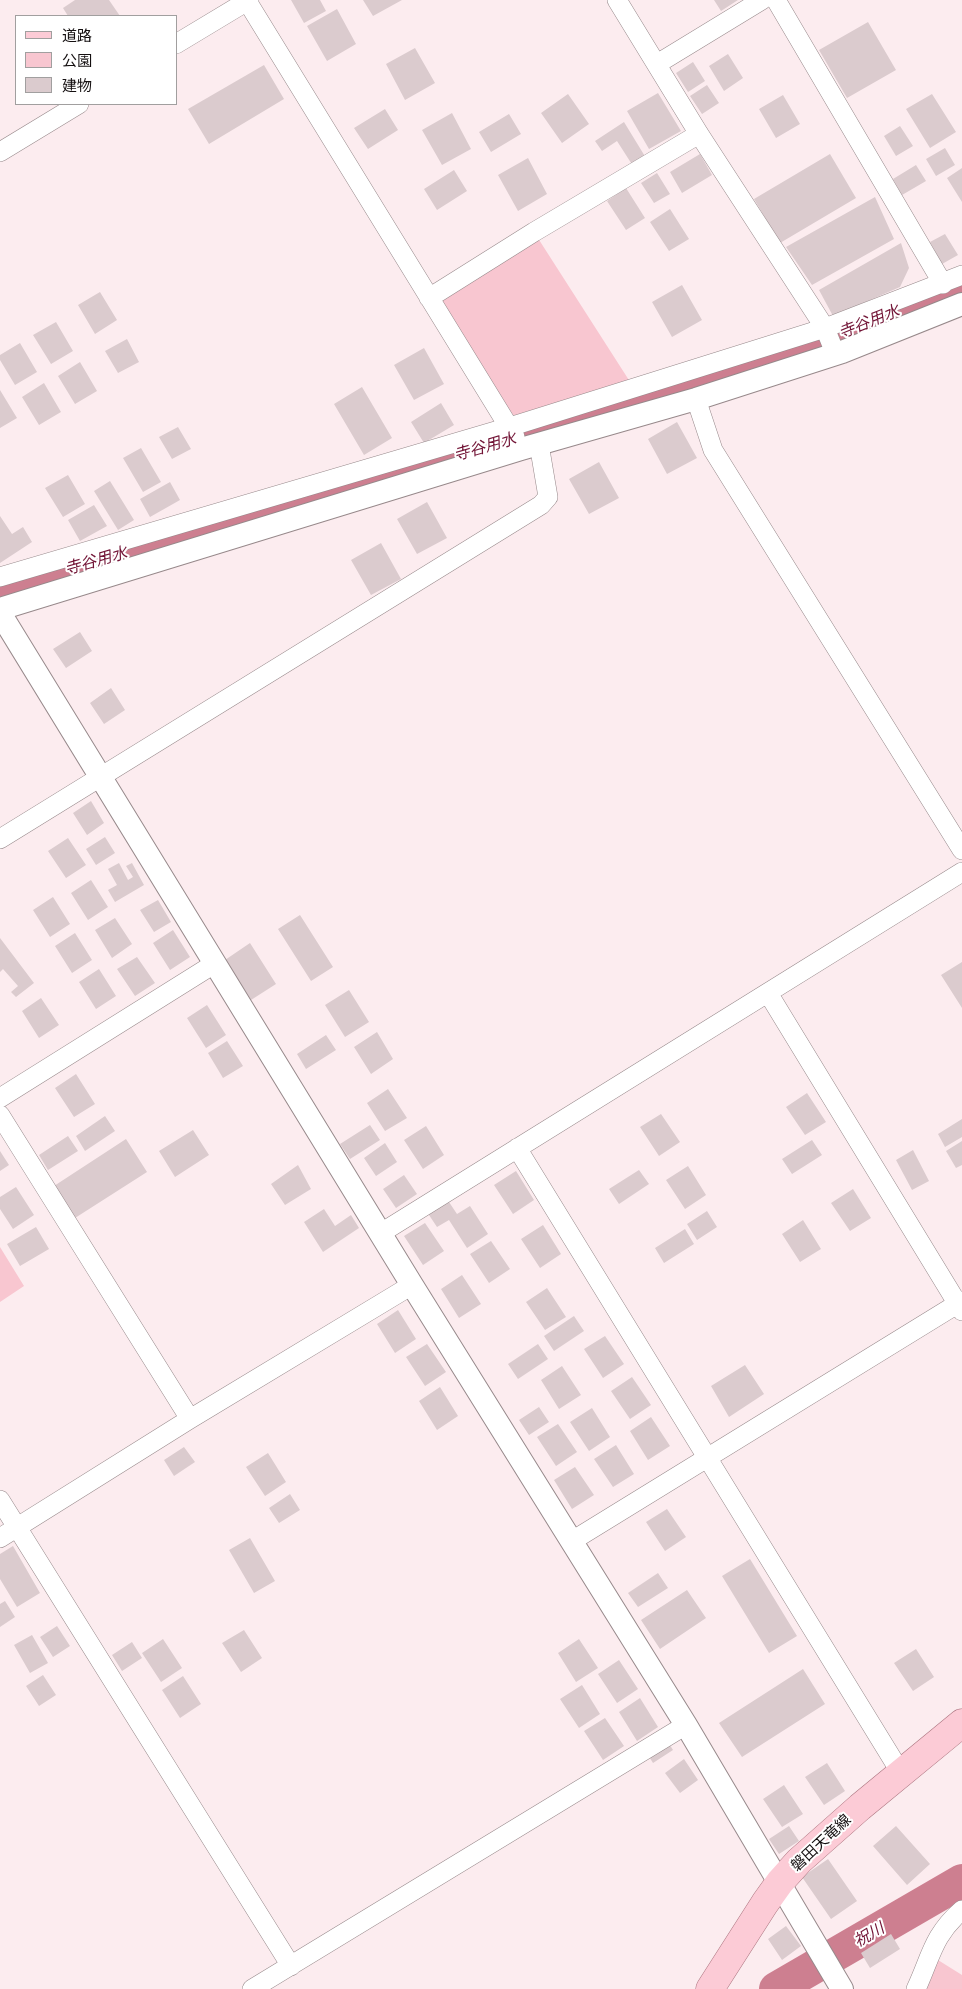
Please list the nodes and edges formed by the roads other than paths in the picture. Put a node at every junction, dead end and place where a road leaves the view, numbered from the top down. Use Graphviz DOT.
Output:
graph roads {
  1 [pos="248,0"];
  2 [pos="617,0"];
  3 [pos="762,0"];
  4 [pos="776,0"];
  5 [pos="178,43"];
  6 [pos="657,64"];
  7 [pos="77,105"];
  8 [pos="699,134"];
  9 [pos="0,152"];
  10 [pos="962,275"];
  11 [pos="943,284"];
  12 [pos="429,298"];
  13 [pos="962,304"];
  14 [pos="830,340"];
  15 [pos="696,399"];
  16 [pos="510,428"];
  17 [pos="527,446"];
  18 [pos="0,577"];
  19 [pos="0,609"];
  20 [pos="0,613"];
  21 [pos="100,777"];
  22 [pos="0,839"];
  23 [pos="962,850"];
  24 [pos="962,872"];
  25 [pos="214,964"];
  26 [pos="768,993"];
  27 [pos="0,1098"];
  28 [pos="0,1116"];
  29 [pos="516,1148"];
  30 [pos="381,1233"];
  31 [pos="412,1285"];
  32 [pos="960,1305"];
  33 [pos="190,1419"];
  34 [pos="707,1458"];
  35 [pos="0,1500"];
  36 [pos="17,1527"];
  37 [pos="0,1538"];
  38 [pos="572,1541"];
  39 [pos="962,1723"];
  40 [pos="686,1725"];
  41 [pos="901,1773"];
  42 [pos="780,1882"];
  43 [pos="962,1910"];
  44 [pos="291,1966"];
  45 [pos="252,1989"];
  46 [pos="710,1989"];
  47 [pos="842,1989"];
  48 [pos="916,1989"];
  1 -- 5 [label="street"];
  1 -- 12 [label="street"];
  2 -- 6 [label="street"];
  3 -- 6 [label="street"];
  4 -- 11 [label="street"];
  6 -- 8 [label="street"];
  7 -- 9 [label="street"];
  8 -- 12 [label="street"];
  8 -- 14 [label="street"];
  10 -- 11 [label="street"];
  11 -- 14 [label="street"];
  12 -- 16 [label="street"];
  13 -- 14 [label="street"];
  14 -- 15 [label="street"];
  14 -- 16 [label="street"];
  15 -- 17 [label="street"];
  15 -- 23 [label="street"];
  16 -- 17 [label="street"];
  16 -- 18 [label="street"];
  17 -- 19 [label="street"];
  17 -- 21 [label="street"];
  20 -- 21 [label="street"];
  21 -- 22 [label="street"];
  21 -- 25 [label="street"];
  24 -- 26 [label="street"];
  25 -- 27 [label="street"];
  25 -- 30 [label="street"];
  26 -- 29 [label="street"];
  26 -- 32 [label="street"];
  28 -- 33 [label="street"];
  29 -- 30 [label="street"];
  29 -- 34 [label="street"];
  30 -- 31 [label="street"];
  31 -- 33 [label="street"];
  31 -- 38 [label="street"];
  32 -- 34 [label="street"];
  33 -- 36 [label="street"];
  34 -- 38 [label="street"];
  34 -- 41 [label="street"];
  35 -- 36 [label="street"];
  36 -- 37 [label="street"];
  36 -- 44 [label="street"];
  38 -- 40 [label="street"];
  39 -- 41 [label="main road, 磐田天竜線"];
  40 -- 42 [label="street"];
  40 -- 44 [label="street"];
  41 -- 42 [label="main road, 磐田天竜線"];
  42 -- 46 [label="main road, 磐田天竜線"];
  42 -- 47 [label="street"];
  43 -- 48 [label="street"];
  44 -- 45 [label="street"];
}
